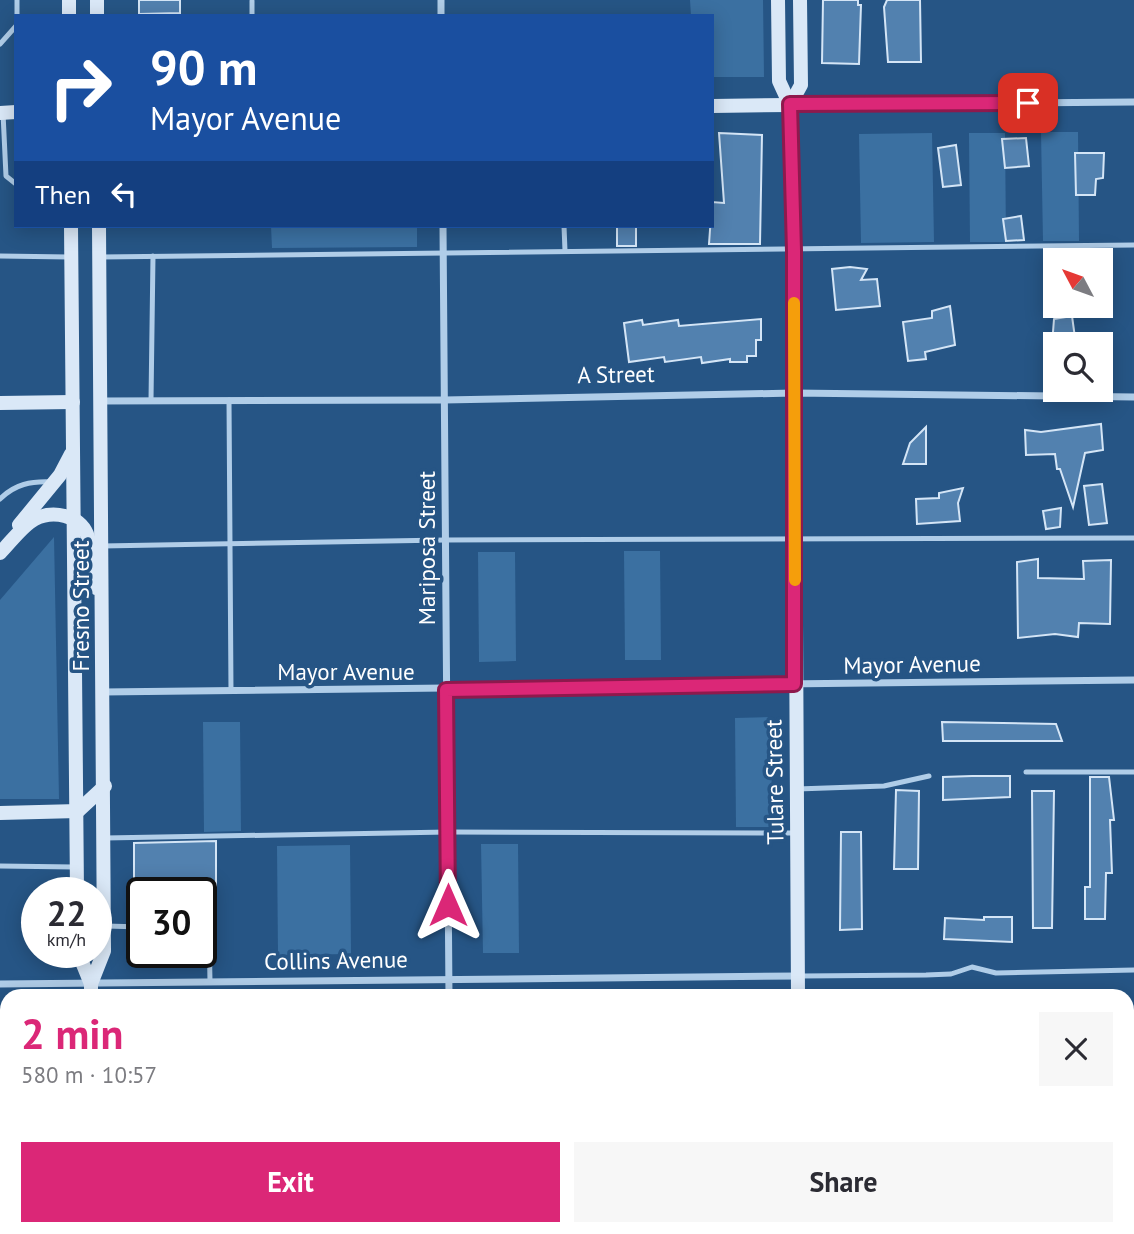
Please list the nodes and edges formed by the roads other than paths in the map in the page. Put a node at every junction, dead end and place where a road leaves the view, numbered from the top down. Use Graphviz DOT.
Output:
graph roads {
  1 [pos="778,0"];
  2 [pos="800,0"];
  3 [pos="14,28"];
  4 [pos="0,44"];
  5 [pos="1134,102"];
  6 [pos="790,104"];
  7 [pos="714,106"];
  8 [pos="6,113"];
  9 [pos="14,184"];
  10 [pos="71,228"];
  11 [pos="99,228"];
  12 [pos="443,228"];
  13 [pos="564,228"];
  14 [pos="1134,245"];
  15 [pos="565,251"];
  16 [pos="794,251"];
  17 [pos="443,253"];
  18 [pos="0,256"];
  19 [pos="153,256"];
  20 [pos="72,257"];
  21 [pos="99,257"];
  22 [pos="794,393"];
  23 [pos="1134,397"];
  24 [pos="151,400"];
  25 [pos="229,400"];
  26 [pos="444,400"];
  27 [pos="100,401"];
  28 [pos="73,402"];
  29 [pos="0,403"];
  30 [pos="74,446"];
  31 [pos="55,482"];
  32 [pos="0,499"];
  33 [pos="73,518"];
  34 [pos="1134,538"];
  35 [pos="445,540"];
  36 [pos="795,540"];
  37 [pos="230,544"];
  38 [pos="103,546"];
  39 [pos="0,551"];
  40 [pos="102,617"];
  41 [pos="1134,680"];
  42 [pos="794,684"];
  43 [pos="446,690"];
  44 [pos="231,691"];
  45 [pos="103,692"];
  46 [pos="1026,772"];
  47 [pos="1134,772"];
  48 [pos="929,776"];
  49 [pos="105,786"];
  50 [pos="797,789"];
  51 [pos="78,811"];
  52 [pos="0,813"];
  53 [pos="448,832"];
  54 [pos="798,833"];
  55 [pos="104,838"];
  56 [pos="0,866"];
  57 [pos="77,867"];
  58 [pos="77,877"];
  59 [pos="104,877"];
  60 [pos="83,968"];
  61 [pos="98,968"];
  62 [pos="210,968"];
  63 [pos="1134,970"];
  64 [pos="798,976"];
  65 [pos="449,978"];
  66 [pos="210,982"];
  67 [pos="0,984"];
  68 [pos="76,989"];
  69 [pos="91,989"];
  70 [pos="91,989"];
  71 [pos="106,989"];
  72 [pos="449,989"];
  73 [pos="798,989"];
  1 -- 6 [label="main road, Tulare Street"];
  2 -- 6 [label="main road, Tulare Street"];
  3 -- 4 [label="lane"];
  5 -- 6 [label="street"];
  6 -- 7 [label="main road"];
  6 -- 16 [label="main road, Tulare Street"];
  8 -- 9 [label="lane"];
  10 -- 20 [label="main road, Fresno Street"];
  11 -- 21 [label="main road, Fresno Street"];
  12 -- 17 [label="street, Mariposa Street"];
  13 -- 15 [label="lane"];
  14 -- 16 [label="lane"];
  15 -- 16 [label="lane"];
  15 -- 17 [label="lane"];
  16 -- 22 [label="main road, Tulare Street"];
  17 -- 19 [label="lane"];
  17 -- 26 [label="street, Mariposa Street"];
  18 -- 20 [label="lane"];
  19 -- 21 [label="lane"];
  19 -- 24 [label="lane"];
  20 -- 28 [label="main road, Fresno Street"];
  21 -- 27 [label="main road, Fresno Street"];
  22 -- 23 [label="street, A Street"];
  22 -- 26 [label="street, A Street"];
  22 -- 36 [label="main road, Tulare Street"];
  24 -- 25 [label="street, A Street"];
  24 -- 27 [label="street, A Street"];
  25 -- 26 [label="street, A Street"];
  25 -- 37 [label="lane"];
  26 -- 35 [label="street, Mariposa Street"];
  27 -- 38 [label="main road, Fresno Street"];
  28 -- 29 [label="main road"];
  28 -- 30 [label="main road, Fresno Street"];
  30 -- 31 [label="main road"];
  30 -- 33 [label="main road, Fresno Street"];
  31 -- 32 [label="lane"];
  31 -- 39 [label="main road"];
  33 -- 39 [label="main road"];
  33 -- 40 [label="main road"];
  33 -- 51 [label="main road, Fresno Street"];
  34 -- 36 [label="lane"];
  35 -- 36 [label="lane"];
  35 -- 37 [label="lane"];
  35 -- 43 [label="street, Mariposa Street"];
  36 -- 42 [label="main road, Tulare Street"];
  37 -- 38 [label="lane"];
  37 -- 44 [label="lane"];
  38 -- 40 [label="main road, Fresno Street"];
  40 -- 45 [label="main road, Fresno Street"];
  41 -- 42 [label="street, Mayor Avenue"];
  42 -- 43 [label="street, Mayor Avenue"];
  42 -- 50 [label="main road, Tulare Street"];
  43 -- 44 [label="street, Mayor Avenue"];
  43 -- 53 [label="street, Mariposa Street"];
  44 -- 45 [label="street, Mayor Avenue"];
  45 -- 49 [label="main road, Fresno Street"];
  46 -- 47 [label="lane"];
  48 -- 50 [label="lane"];
  49 -- 51 [label="main road"];
  49 -- 55 [label="main road, Fresno Street"];
  50 -- 54 [label="main road, Tulare Street"];
  51 -- 52 [label="main road"];
  51 -- 57 [label="main road, Fresno Street"];
  53 -- 54 [label="lane"];
  53 -- 55 [label="lane"];
  53 -- 65 [label="street, Mariposa Street"];
  54 -- 64 [label="main road, Tulare Street"];
  55 -- 59 [label="main road, Fresno Street"];
  56 -- 57 [label="lane"];
  57 -- 58 [label="main road, Fresno Street"];
  60 -- 70 [label="main road"];
  61 -- 69 [label="main road, Fresno Street"];
  62 -- 66 [label="lane"];
  63 -- 64 [label="lane"];
  64 -- 65 [label="street, Collins Avenue"];
  64 -- 73 [label="main road, Tulare Street"];
  65 -- 66 [label="street, Collins Avenue"];
  65 -- 72 [label="street, Mariposa Street"];
  66 -- 71 [label="street, Collins Avenue"];
  67 -- 68 [label="street, Collins Avenue"];
}
